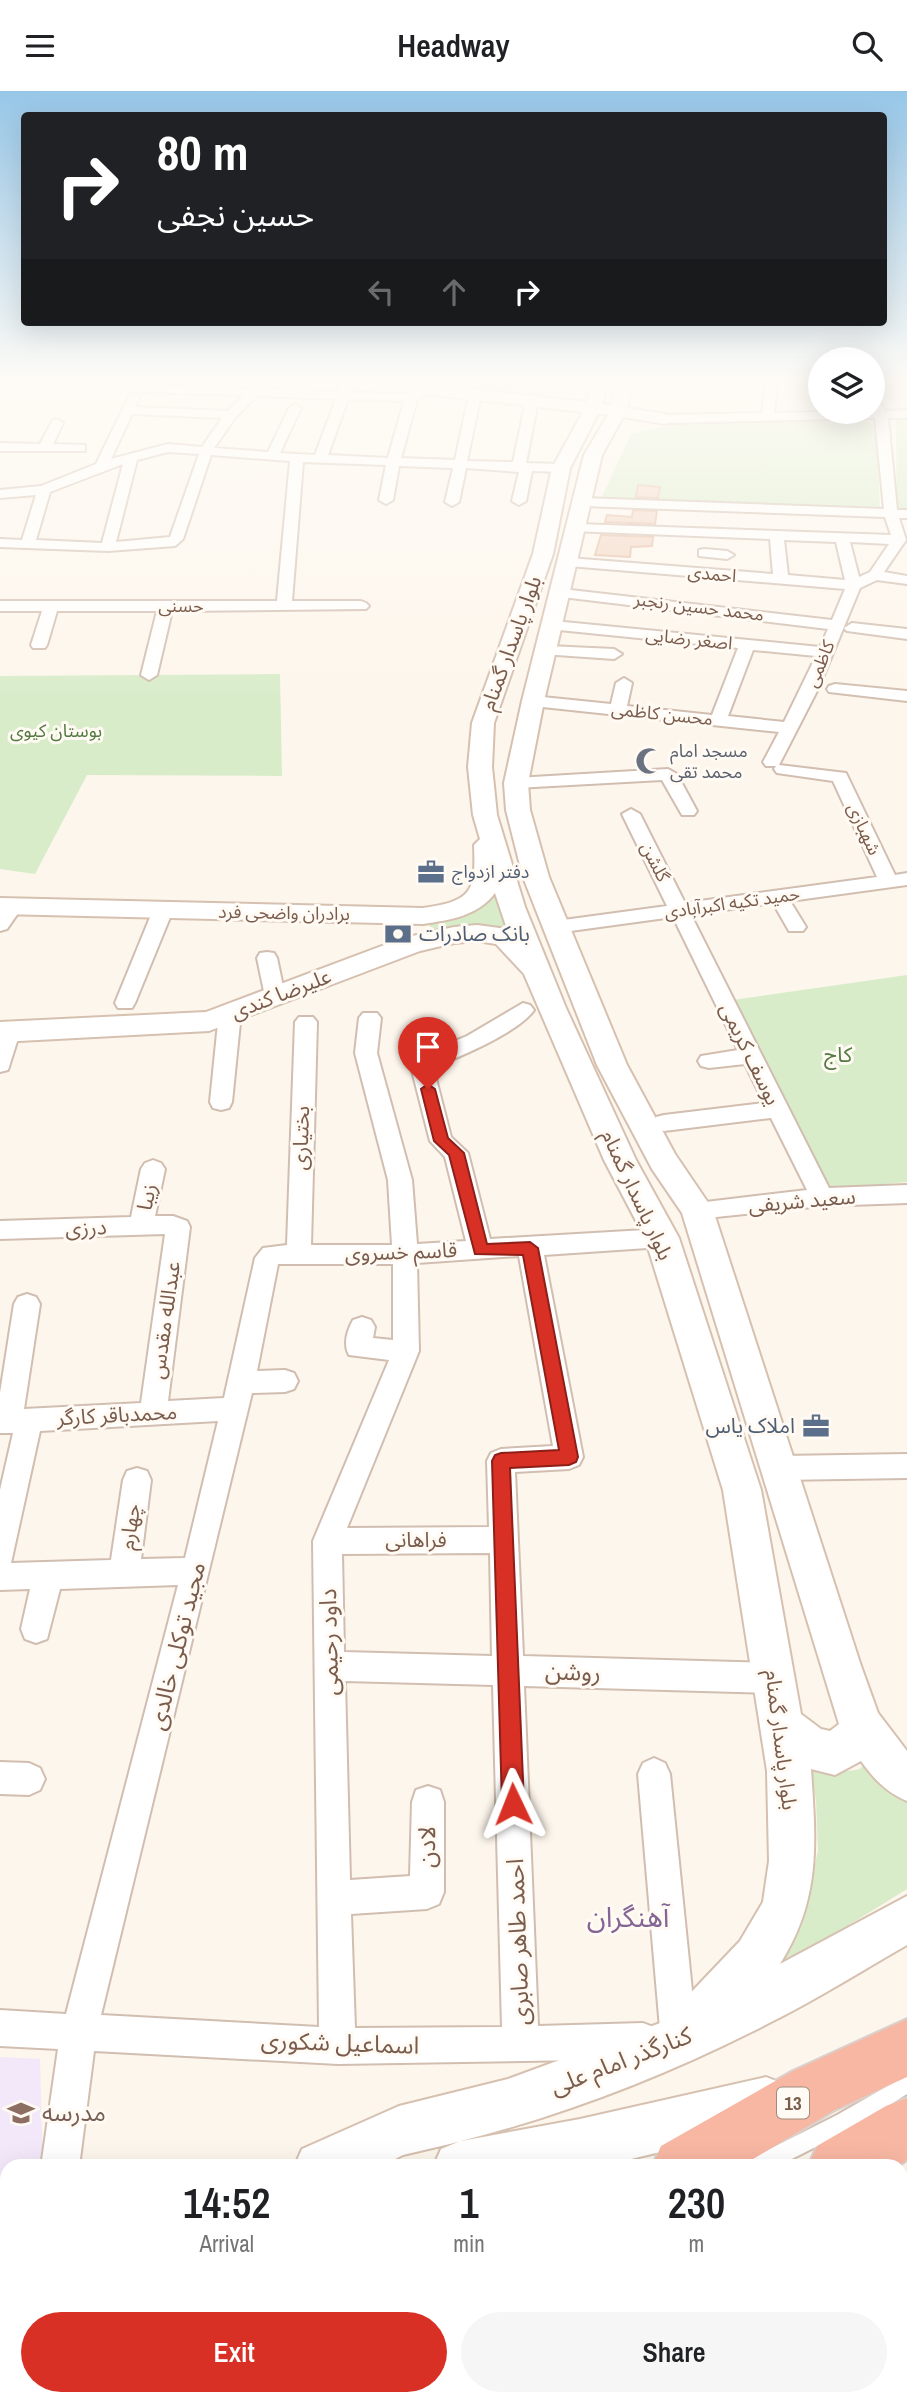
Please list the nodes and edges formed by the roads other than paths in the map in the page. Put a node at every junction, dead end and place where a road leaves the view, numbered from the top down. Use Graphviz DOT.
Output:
graph roads {
  1 [pos="32,491"];
  2 [pos="43,491"];
  3 [pos="122,491"];
  4 [pos="193,491"];
  5 [pos="294,491"];
  6 [pos="388,491"];
  7 [pos="454,491"];
  8 [pos="520,491"];
  9 [pos="556,491"];
  10 [pos="585,491"];
  11 [pos="889,491"];
  12 [pos="0,494"];
  13 [pos="386,500"];
  14 [pos="519,501"];
  15 [pos="452,502"];
  16 [pos="698,505"];
  17 [pos="745,507"];
  18 [pos="807,509"];
  19 [pos="864,511"];
  20 [pos="632,513"];
  21 [pos="580,514"];
  22 [pos="891,514"];
  23 [pos="907,514"];
  24 [pos="702,534"];
  25 [pos="749,535"];
  26 [pos="777,536"];
  27 [pos="816,538"];
  28 [pos="842,538"];
  29 [pos="861,539"];
  30 [pos="899,540"];
  31 [pos="0,543"];
  32 [pos="27,545"];
  33 [pos="108,547"];
  34 [pos="704,553"];
  35 [pos="727,555"];
  36 [pos="569,562"];
  37 [pos="706,573"];
  38 [pos="875,575"];
  39 [pos="780,579"];
  40 [pos="907,580"];
  41 [pos="854,585"];
  42 [pos="562,593"];
  43 [pos="0,606"];
  44 [pos="51,606"];
  45 [pos="166,606"];
  46 [pos="284,606"];
  47 [pos="361,606"];
  48 [pos="695,607"];
  49 [pos="769,616"];
  50 [pos="844,627"];
  51 [pos="907,634"];
  52 [pos="551,638"];
  53 [pos="682,638"];
  54 [pos="39,645"];
  55 [pos="753,645"];
  56 [pos="824,652"];
  57 [pos="614,654"];
  58 [pos="149,675"];
  59 [pos="624,683"];
  60 [pos="835,689"];
  61 [pos="907,696"];
  62 [pos="533,701"];
  63 [pos="618,709"];
  64 [pos="718,720"];
  65 [pos="790,728"];
  66 [pos="843,758"];
  67 [pos="840,777"];
  68 [pos="516,783"];
  69 [pos="688,811"];
  70 [pos="631,814"];
  71 [pos="485,815"];
  72 [pos="898,880"];
  73 [pos="778,896"];
  74 [pos="163,910"];
  75 [pos="679,910"];
  76 [pos="4,913"];
  77 [pos="398,916"];
  78 [pos="556,927"];
  79 [pos="796,927"];
  80 [pos="413,944"];
  81 [pos="267,958"];
  82 [pos="540,976"];
  83 [pos="275,996"];
  84 [pos="125,1003"];
  85 [pos="523,1010"];
  86 [pos="230,1013"];
  87 [pos="370,1018"];
  88 [pos="306,1022"];
  89 [pos="4,1032"];
  90 [pos="752,1056"];
  91 [pos="709,1061"];
  92 [pos="0,1065"];
  93 [pos="221,1102"];
  94 [pos="778,1109"];
  95 [pos="664,1123"];
  96 [pos="153,1169"];
  97 [pos="907,1194"];
  98 [pos="822,1197"];
  99 [pos="697,1210"];
  100 [pos="141,1226"];
  101 [pos="176,1226"];
  102 [pos="0,1230"];
  103 [pos="662,1238"];
  104 [pos="530,1248"];
  105 [pos="481,1250"];
  106 [pos="299,1254"];
  107 [pos="405,1254"];
  108 [pos="267,1258"];
  109 [pos="27,1304"];
  110 [pos="362,1327"];
  111 [pos="406,1351"];
  112 [pos="285,1381"];
  113 [pos="238,1396"];
  114 [pos="153,1413"];
  115 [pos="13,1421"];
  116 [pos="907,1466"];
  117 [pos="780,1468"];
  118 [pos="136,1480"];
  119 [pos="504,1540"];
  120 [pos="327,1541"];
  121 [pos="0,1555"];
  122 [pos="197,1571"];
  123 [pos="124,1574"];
  124 [pos="48,1576"];
  125 [pos="0,1577"];
  126 [pos="36,1629"];
  127 [pos="330,1666"];
  128 [pos="509,1670"];
  129 [pos="774,1678"];
  130 [pos="782,1726"];
  131 [pos="861,1726"];
  132 [pos="654,1774"];
  133 [pos="907,1779"];
  134 [pos="428,1802"];
  135 [pos="333,1898"];
  136 [pos="907,1919"];
  137 [pos="0,2028"];
  138 [pos="79,2031"];
  139 [pos="680,2040"];
  140 [pos="521,2045"];
  141 [pos="338,2046"];
  142 [pos="907,2047"];
  143 [pos="907,2084"];
  144 [pos="813,2091"];
  145 [pos="907,2127"];
  146 [pos="61,2159"];
  147 [pos="338,2159"];
  148 [pos="503,2159"];
  149 [pos="696,2159"];
  150 [pos="771,2159"];
  151 [pos="852,2159"];
  1 -- 12 [label="street"];
  2 -- 32 [label="street"];
  3 -- 33 [label="street"];
  4 -- 33 [label="street"];
  5 -- 46 [label="street"];
  6 -- 13 [label="street"];
  7 -- 15 [label="street"];
  8 -- 14 [label="street"];
  9 -- 71 [label="main road, بلوار پاسدار گمنام"];
  10 -- 21 [label="main road, بلوار پاسدار گمنام"];
  11 -- 22 [label="street"];
  16 -- 17 [label="street"];
  16 -- 21 [label="street"];
  16 -- 24 [label="street"];
  17 -- 18 [label="street"];
  17 -- 25 [label="street"];
  18 -- 19 [label="street"];
  18 -- 27 [label="street"];
  19 -- 22 [label="street"];
  19 -- 29 [label="street"];
  20 -- 21 [label="street"];
  21 -- 24 [label="street"];
  21 -- 36 [label="main road, بلوار پاسدار گمنام"];
  22 -- 23 [label="street"];
  22 -- 30 [label="street"];
  24 -- 25 [label="street"];
  24 -- 34 [label="street"];
  25 -- 26 [label="street"];
  26 -- 27 [label="street"];
  26 -- 39 [label="street"];
  27 -- 28 [label="street"];
  28 -- 29 [label="street"];
  28 -- 41 [label="street"];
  29 -- 30 [label="street"];
  30 -- 38 [label="street"];
  31 -- 32 [label="street"];
  32 -- 33 [label="street"];
  34 -- 35 [label="street"];
  34 -- 37 [label="street"];
  36 -- 37 [label="street, احمدی"];
  36 -- 42 [label="main road, بلوار پاسدار گمنام"];
  37 -- 39 [label="street, احمدی"];
  38 -- 40 [label="street"];
  38 -- 41 [label="street"];
  39 -- 41 [label="street, احمدی"];
  41 -- 50 [label="street, کاظمی"];
  42 -- 48 [label="street, محمد حسین رنجبر"];
  42 -- 52 [label="main road, بلوار پاسدار گمنام"];
  43 -- 44 [label="street, حسنی"];
  44 -- 45 [label="street, حسنی"];
  44 -- 54 [label="street"];
  45 -- 46 [label="street, حسنی"];
  45 -- 58 [label="street"];
  46 -- 47 [label="street, حسنی"];
  48 -- 49 [label="street, محمد حسین رنجبر"];
  48 -- 53 [label="street"];
  49 -- 50 [label="street, محمد حسین رنجبر"];
  49 -- 55 [label="street"];
  50 -- 51 [label="street, محمد حسین رنجبر"];
  50 -- 56 [label="street, کاظمی"];
  52 -- 53 [label="street, اصغر رضایی"];
  52 -- 57 [label="street"];
  52 -- 62 [label="main road, بلوار پاسدار گمنام"];
  53 -- 55 [label="street, اصغر رضایی"];
  55 -- 56 [label="street, اصغر رضایی"];
  55 -- 64 [label="street"];
  56 -- 65 [label="street, کاظمی"];
  59 -- 63 [label="street"];
  60 -- 61 [label="street"];
  62 -- 63 [label="street, محسن کاظمی"];
  62 -- 68 [label="main road, بلوار پاسدار گمنام"];
  63 -- 64 [label="street, محسن کاظمی"];
  64 -- 65 [label="street, محسن کاظمی"];
  65 -- 67 [label="street, کاظمی"];
  66 -- 67 [label="street"];
  67 -- 72 [label="street, شهبازی"];
  68 -- 69 [label="street"];
  68 -- 78 [label="main road, بلوار پاسدار گمنام"];
  70 -- 75 [label="street, گلشن"];
  71 -- 77 [label="main road, برادران واضحی فرد"];
  71 -- 82 [label="main road, بلوار پاسدار گمنام"];
  72 -- 73 [label="street, حمید تکیه اکبرآبادی"];
  73 -- 75 [label="street, حمید تکیه اکبرآبادی"];
  73 -- 79 [label="street"];
  74 -- 76 [label="main road, برادران واضحی فرد"];
  74 -- 77 [label="main road, برادران واضحی فرد"];
  74 -- 84 [label="street"];
  75 -- 78 [label="street, حمید تکیه اکبرآبادی"];
  75 -- 90 [label="street, یوسف کریمی"];
  77 -- 80 [label="main road"];
  78 -- 99 [label="main road, بلوار پاسدار گمنام"];
  80 -- 82 [label="main road, علیرضا کندی"];
  80 -- 83 [label="main road, علیرضا کندی"];
  81 -- 83 [label="street"];
  82 -- 103 [label="main road, بلوار پاسدار گمنام"];
  83 -- 86 [label="main road, علیرضا کندی"];
  85 -- 105 [label="street"];
  86 -- 89 [label="main road, علیرضا کندی"];
  86 -- 93 [label="street"];
  87 -- 107 [label="street, داود رحیمی"];
  88 -- 106 [label="street, بختیاری"];
  89 -- 92 [label="street"];
  90 -- 91 [label="street"];
  90 -- 94 [label="street, یوسف کریمی"];
  94 -- 95 [label="street"];
  94 -- 98 [label="street, یوسف کریمی"];
  96 -- 100 [label="street, زیبا"];
  97 -- 98 [label="street, سعید شریفی"];
  98 -- 99 [label="street, سعید شریفی"];
  99 -- 117 [label="main road, بلوار پاسدار گمنام"];
  100 -- 101 [label="street, درزی"];
  100 -- 102 [label="street, درزی"];
  101 -- 114 [label="street, عبدالله مقدس"];
  103 -- 104 [label="street, قاسم خسروی"];
  103 -- 129 [label="main road, بلوار پاسدار گمنام"];
  104 -- 105 [label="street, قاسم خسروی"];
  104 -- 119 [label="street, احمد طاهر صابری"];
  105 -- 107 [label="street, قاسم خسروی"];
  106 -- 107 [label="street, قاسم خسروی"];
  106 -- 108 [label="street, قاسم خسروی"];
  107 -- 111 [label="street, داود رحیمی"];
  108 -- 113 [label="street, مجید توکلی خالدی"];
  109 -- 115 [label="street"];
  110 -- 111 [label="street"];
  111 -- 120 [label="street, داود رحیمی"];
  112 -- 113 [label="street, محمدباقر کارگر"];
  113 -- 114 [label="street, محمدباقر کارگر"];
  113 -- 122 [label="street, مجید توکلی خالدی"];
  114 -- 115 [label="street, محمدباقر کارگر"];
  115 -- 121 [label="street"];
  116 -- 117 [label="street"];
  117 -- 131 [label="main road, بلوار پاسدار گمنام"];
  118 -- 123 [label="street, چهارم"];
  119 -- 120 [label="street, فراهانی"];
  119 -- 128 [label="street, احمد طاهر صابری"];
  120 -- 127 [label="street, داود رحیمی"];
  122 -- 123 [label="street"];
  122 -- 138 [label="street, مجید توکلی خالدی"];
  123 -- 124 [label="street"];
  124 -- 125 [label="street"];
  124 -- 126 [label="street"];
  127 -- 128 [label="street, روشن"];
  127 -- 135 [label="street, داود رحیمی"];
  128 -- 129 [label="street, روشن"];
  128 -- 140 [label="street, احمد طاهر صابری"];
  129 -- 130 [label="main road, بلوار پاسدار گمنام"];
  130 -- 131 [label="main road"];
  130 -- 139 [label="main road, بلوار پاسدار گمنام"];
  131 -- 133 [label="main road, بلوار پاسدار گمنام"];
  132 -- 139 [label="street"];
  134 -- 135 [label="street, لادن"];
  135 -- 141 [label="street, داود رحیمی"];
  136 -- 139 [label="main road, کنارگذر امام علی"];
  137 -- 138 [label="street, اسماعیل شکوری"];
  138 -- 141 [label="street, اسماعیل شکوری"];
  138 -- 146 [label="street, مجید توکلی خالدی"];
  139 -- 140 [label="street, اسماعیل شکوری"];
  139 -- 147 [label="main road, کنارگذر امام علی"];
  140 -- 141 [label="street, اسماعیل شکوری"];
  142 -- 144 [label="highway, 13"];
  143 -- 150 [label="lane"];
  144 -- 148 [label="main road"];
  144 -- 149 [label="highway, 13"];
  145 -- 151 [label="highway"];
}
